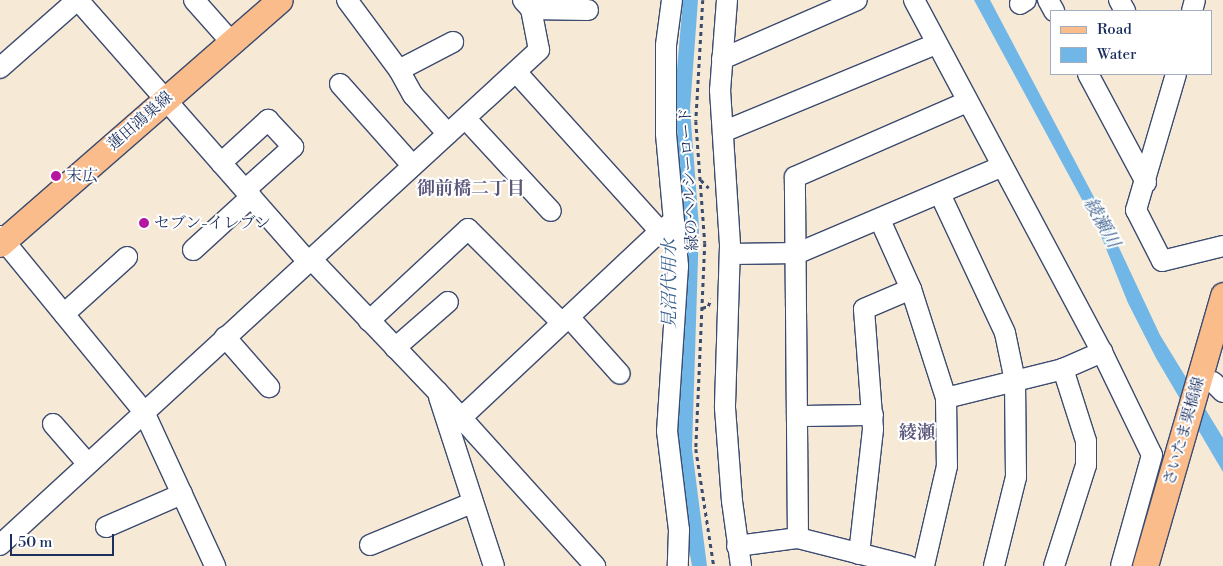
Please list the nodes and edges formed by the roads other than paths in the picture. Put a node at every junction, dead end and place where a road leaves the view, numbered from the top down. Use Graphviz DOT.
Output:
graph roads {
  1 [pos="77,0"];
  2 [pos="194,0"];
  3 [pos="280,0"];
  4 [pos="347,0"];
  5 [pos="672,0"];
  6 [pos="727,0"];
  7 [pos="857,0"];
  8 [pos="914,0"];
  9 [pos="527,5"];
  10 [pos="588,10"];
  11 [pos="453,42"];
  12 [pos="232,43"];
  13 [pos="936,44"];
  14 [pos="722,59"];
  15 [pos="0,68"];
  16 [pos="399,70"];
  17 [pos="517,74"];
  18 [pos="1089,75"];
  19 [pos="1161,75"];
  20 [pos="1176,75"];
  21 [pos="340,84"];
  22 [pos="1171,93"];
  23 [pos="165,100"];
  24 [pos="967,102"];
  25 [pos="466,119"];
  26 [pos="725,131"];
  27 [pos="448,134"];
  28 [pos="221,163"];
  29 [pos="412,165"];
  30 [pos="1001,167"];
  31 [pos="1146,182"];
  32 [pos="248,194"];
  33 [pos="940,194"];
  34 [pos="551,211"];
  35 [pos="880,220"];
  36 [pos="667,226"];
  37 [pos="1,240"];
  38 [pos="1223,246"];
  39 [pos="193,250"];
  40 [pos="798,253"];
  41 [pos="730,254"];
  42 [pos="127,257"];
  43 [pos="307,260"];
  44 [pos="911,289"];
  45 [pos="1223,295"];
  46 [pos="448,302"];
  47 [pos="64,314"];
  48 [pos="566,320"];
  49 [pos="370,321"];
  50 [pos="225,337"];
  51 [pos="395,348"];
  52 [pos="1223,349"];
  53 [pos="1102,352"];
  54 [pos="1063,369"];
  55 [pos="620,374"];
  56 [pos="1014,381"];
  57 [pos="1212,386"];
  58 [pos="269,387"];
  59 [pos="436,391"];
  60 [pos="946,398"];
  61 [pos="144,412"];
  62 [pos="873,415"];
  63 [pos="797,416"];
  64 [pos="461,418"];
  65 [pos="53,424"];
  66 [pos="1190,440"];
  67 [pos="87,463"];
  68 [pos="182,494"];
  69 [pos="472,503"];
  70 [pos="106,527"];
  71 [pos="798,538"];
  72 [pos="370,545"];
  73 [pos="0,546"];
  74 [pos="737,546"];
  75 [pos="859,554"];
  76 [pos="215,566"];
  77 [pos="494,566"];
  78 [pos="595,566"];
  79 [pos="678,566"];
  80 [pos="741,566"];
  81 [pos="909,566"];
  82 [pos="924,566"];
  83 [pos="994,566"];
  84 [pos="1054,566"];
  85 [pos="1120,566"];
  86 [pos="1145,566"];
  87 [pos="1162,566"];
  1 -- 15 [label="street"];
  1 -- 23 [label="street"];
  2 -- 12 [label="street"];
  3 -- 12 [label="main road, 蓮田鴻巣線"];
  4 -- 16 [label="street"];
  5 -- 36 [label="street"];
  6 -- 14 [label="street"];
  7 -- 14 [label="street"];
  8 -- 13 [label="street"];
  9 -- 10 [label="street"];
  9 -- 17 [label="street"];
  11 -- 16 [label="street"];
  12 -- 23 [label="main road, 蓮田鴻巣線"];
  13 -- 24 [label="street"];
  13 -- 26 [label="street"];
  14 -- 26 [label="street"];
  16 -- 27 [label="street"];
  17 -- 25 [label="street"];
  17 -- 36 [label="street"];
  18 -- 31 [label="street"];
  19 -- 22 [label="street"];
  20 -- 22 [label="street"];
  21 -- 29 [label="street"];
  22 -- 31 [label="street"];
  23 -- 28 [label="street"];
  23 -- 37 [label="main road, 蓮田鴻巣線"];
  24 -- 30 [label="street"];
  24 -- 40 [label="street"];
  25 -- 27 [label="street"];
  25 -- 34 [label="street"];
  26 -- 41 [label="street"];
  27 -- 29 [label="street"];
  28 -- 32 [label="street"];
  28 -- 32 [label="street"];
  29 -- 43 [label="street"];
  30 -- 33 [label="street"];
  30 -- 53 [label="street"];
  31 -- 38 [label="street"];
  32 -- 39 [label="street"];
  32 -- 43 [label="street"];
  33 -- 35 [label="street"];
  33 -- 56 [label="street"];
  35 -- 40 [label="street"];
  35 -- 44 [label="street"];
  36 -- 48 [label="street"];
  36 -- 79 [label="street"];
  37 -- 47 [label="street"];
  40 -- 41 [label="street"];
  40 -- 63 [label="street"];
  41 -- 74 [label="street"];
  42 -- 47 [label="street"];
  43 -- 49 [label="street"];
  43 -- 50 [label="street"];
  44 -- 60 [label="street"];
  44 -- 62 [label="street"];
  45 -- 57 [label="main road, さいたま栗橋線"];
  46 -- 51 [label="street"];
  47 -- 61 [label="street"];
  48 -- 49 [label="street"];
  48 -- 55 [label="street"];
  48 -- 64 [label="street"];
  49 -- 51 [label="street"];
  50 -- 58 [label="street"];
  50 -- 61 [label="street"];
  51 -- 59 [label="street"];
  52 -- 57 [label="main road, さいたま栗橋線"];
  53 -- 54 [label="street"];
  53 -- 85 [label="street"];
  54 -- 56 [label="street"];
  54 -- 84 [label="street"];
  56 -- 60 [label="street"];
  56 -- 83 [label="street"];
  57 -- 66 [label="main road, さいたま栗橋線"];
  59 -- 64 [label="street"];
  59 -- 69 [label="street"];
  60 -- 82 [label="street"];
  61 -- 67 [label="street"];
  61 -- 68 [label="street"];
  62 -- 63 [label="street"];
  62 -- 75 [label="street"];
  63 -- 71 [label="street"];
  64 -- 78 [label="street"];
  65 -- 67 [label="street"];
  66 -- 86 [label="main road, さいたま栗橋線"];
  66 -- 87 [label="main road, さいたま栗橋線"];
  67 -- 73 [label="street"];
  68 -- 70 [label="street"];
  68 -- 76 [label="street"];
  69 -- 72 [label="street"];
  69 -- 77 [label="street"];
  71 -- 74 [label="street"];
  71 -- 75 [label="street"];
  74 -- 80 [label="street"];
  75 -- 81 [label="street"];
}
